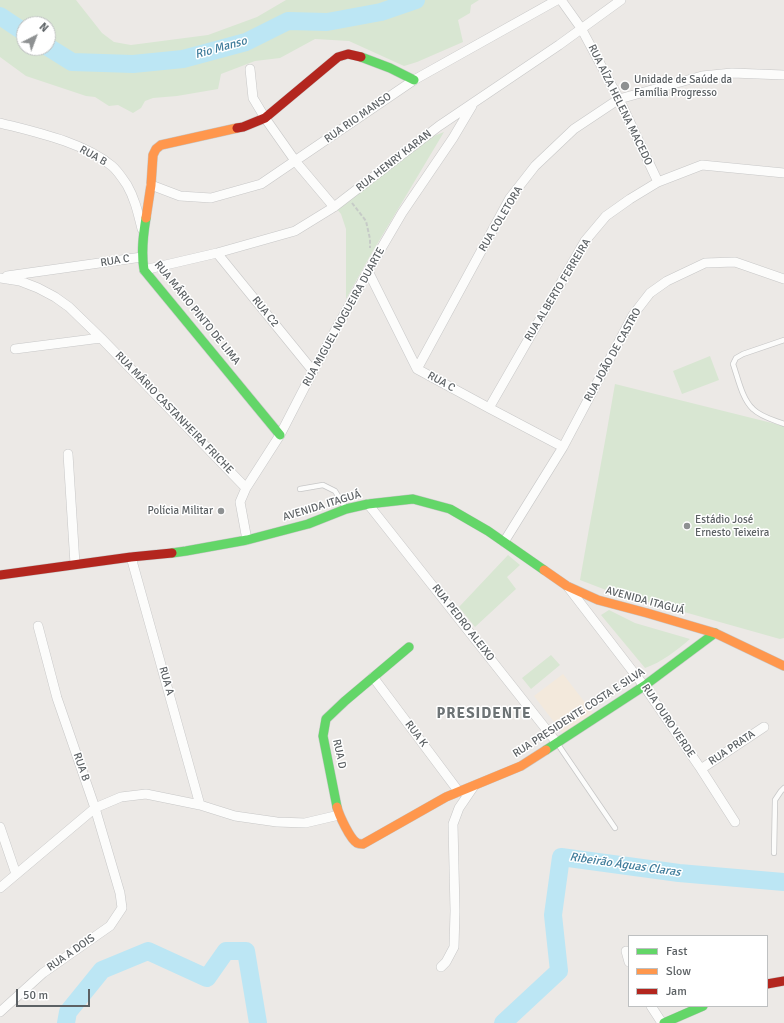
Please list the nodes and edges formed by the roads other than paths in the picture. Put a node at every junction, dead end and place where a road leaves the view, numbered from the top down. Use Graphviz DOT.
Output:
graph roads {
  1 [pos="557,0"];
  2 [pos="561,0"];
  3 [pos="621,0"];
  4 [pos="581,28"];
  5 [pos="250,69"];
  6 [pos="784,75"];
  7 [pos="414,80"];
  8 [pos="620,99"];
  9 [pos="474,103"];
  10 [pos="265,118"];
  11 [pos="0,123"];
  12 [pos="296,162"];
  13 [pos="784,173"];
  14 [pos="658,182"];
  15 [pos="151,184"];
  16 [pos="334,207"];
  17 [pos="143,236"];
  18 [pos="216,252"];
  19 [pos="142,257"];
  20 [pos="144,270"];
  21 [pos="368,271"];
  22 [pos="0,278"];
  23 [pos="784,280"];
  24 [pos="101,338"];
  25 [pos="784,340"];
  26 [pos="15,349"];
  27 [pos="417,369"];
  28 [pos="313,371"];
  29 [pos="489,408"];
  30 [pos="784,424"];
  31 [pos="280,435"];
  32 [pos="563,447"];
  33 [pos="68,454"];
  34 [pos="246,488"];
  35 [pos="300,490"];
  36 [pos="368,504"];
  37 [pos="346,509"];
  38 [pos="247,540"];
  39 [pos="504,542"];
  40 [pos="131,557"];
  41 [pos="75,564"];
  42 [pos="0,575"];
  43 [pos="567,586"];
  44 [pos="38,626"];
  45 [pos="715,633"];
  46 [pos="409,647"];
  47 [pos="784,666"];
  48 [pos="373,677"];
  49 [pos="644,686"];
  50 [pos="764,727"];
  51 [pos="557,743"];
  52 [pos="701,769"];
  53 [pos="474,786"];
  54 [pos="784,788"];
  55 [pos="459,792"];
  56 [pos="200,805"];
  57 [pos="95,808"];
  58 [pos="339,815"];
  59 [pos="735,822"];
  60 [pos="0,827"];
  61 [pos="615,828"];
  62 [pos="363,844"];
  63 [pos="774,853"];
  64 [pos="16,874"];
  65 [pos="0,888"];
  66 [pos="122,908"];
  67 [pos="626,951"];
  68 [pos="628,958"];
  69 [pos="441,967"];
  70 [pos="784,981"];
  71 [pos="768,984"];
  72 [pos="652,1007"];
  73 [pos="701,1007"];
  74 [pos="0,1012"];
  75 [pos="663,1023"];
  1 -- 7 [label="street, RUA RIO MANSO"];
  2 -- 4 [label="street, RUA AÍZA HELENA MACEDO"];
  3 -- 4 [label="street, RUA HENRY KARAN"];
  4 -- 8 [label="street, RUA AÍZA HELENA MACEDO"];
  4 -- 9 [label="street, RUA HENRY KARAN"];
  5 -- 10 [label="street"];
  6 -- 8 [label="street, RUA COLETORA"];
  7 -- 10 [label="street"];
  7 -- 12 [label="street, RUA RIO MANSO"];
  8 -- 14 [label="street, RUA AÍZA HELENA MACEDO"];
  8 -- 27 [label="street, RUA COLETORA"];
  9 -- 16 [label="street, RUA HENRY KARAN"];
  9 -- 21 [label="street, RUA MIGUEL NOGUEIRA DUARTE"];
  10 -- 12 [label="street"];
  10 -- 15 [label="street, RUA MÁRIO PINTO DE LIMA"];
  11 -- 17 [label="street, RUA B"];
  12 -- 15 [label="street, RUA RIO MANSO"];
  12 -- 16 [label="street"];
  13 -- 14 [label="street, RUA ALBERTO FERREIRA"];
  14 -- 29 [label="street, RUA ALBERTO FERREIRA"];
  15 -- 17 [label="street, RUA MÁRIO PINTO DE LIMA"];
  16 -- 18 [label="street, RUA HENRY KARAN"];
  17 -- 19 [label="street, RUA MÁRIO PINTO DE LIMA"];
  18 -- 20 [label="street, RUA HENRY KARAN"];
  18 -- 28 [label="street, RUA C2"];
  19 -- 20 [label="street, RUA MÁRIO PINTO DE LIMA"];
  19 -- 22 [label="street, RUA C"];
  20 -- 31 [label="street, RUA MÁRIO PINTO DE LIMA"];
  21 -- 27 [label="street, RUA C"];
  21 -- 28 [label="street, RUA MIGUEL NOGUEIRA DUARTE"];
  22 -- 24 [label="street, RUA MÁRIO CASTANHEIRA FRICHE"];
  23 -- 32 [label="street, RUA JOÃO DE CASTRO"];
  24 -- 26 [label="street"];
  24 -- 34 [label="street, RUA MÁRIO CASTANHEIRA FRICHE"];
  25 -- 30 [label="lane"];
  27 -- 29 [label="street, RUA C"];
  28 -- 31 [label="street, RUA MIGUEL NOGUEIRA DUARTE"];
  29 -- 32 [label="street, RUA C"];
  31 -- 34 [label="street, RUA MIGUEL NOGUEIRA DUARTE"];
  32 -- 39 [label="street, RUA JOÃO DE CASTRO"];
  33 -- 41 [label="street"];
  34 -- 38 [label="street, RUA MIGUEL NOGUEIRA DUARTE"];
  35 -- 37 [label="lane"];
  36 -- 37 [label="street, AVENIDA ITAGUÁ"];
  36 -- 39 [label="street, AVENIDA ITAGUÁ"];
  36 -- 51 [label="street, RUA PEDRO ALEIXO"];
  37 -- 38 [label="street, AVENIDA ITAGUÁ"];
  38 -- 40 [label="street, AVENIDA ITAGUÁ"];
  39 -- 43 [label="street, AVENIDA ITAGUÁ"];
  40 -- 41 [label="street, AVENIDA ITAGUÁ"];
  40 -- 56 [label="street, RUA A"];
  41 -- 42 [label="street, AVENIDA ITAGUÁ"];
  43 -- 45 [label="street, AVENIDA ITAGUÁ"];
  43 -- 49 [label="street, RUA OURO VERDE"];
  44 -- 57 [label="street, RUA B"];
  45 -- 47 [label="street, AVENIDA ITAGUÁ"];
  45 -- 49 [label="street, RUA PRESIDENTE COSTA E SILVA"];
  46 -- 48 [label="street, RUA D"];
  48 -- 55 [label="street, RUA K"];
  48 -- 58 [label="street, RUA D"];
  49 -- 51 [label="street, RUA PRESIDENTE COSTA E SILVA"];
  49 -- 52 [label="street, RUA OURO VERDE"];
  50 -- 52 [label="street, RUA PRATA"];
  51 -- 53 [label="street, RUA PRESIDENTE COSTA E SILVA"];
  51 -- 61 [label="lane"];
  52 -- 59 [label="street, RUA OURO VERDE"];
  53 -- 55 [label="street, RUA PRESIDENTE COSTA E SILVA"];
  53 -- 69 [label="street"];
  54 -- 63 [label="lane"];
  55 -- 62 [label="street, RUA PRESIDENTE COSTA E SILVA"];
  56 -- 57 [label="street"];
  56 -- 58 [label="street"];
  57 -- 64 [label="street"];
  57 -- 66 [label="street, RUA B"];
  58 -- 62 [label="street, RUA D"];
  60 -- 64 [label="street"];
  64 -- 65 [label="street"];
  66 -- 74 [label="street, RUA A DOIS"];
  67 -- 68 [label="street"];
  70 -- 71 [label="street"];
  72 -- 75 [label="street"];
  73 -- 75 [label="street"];
}
